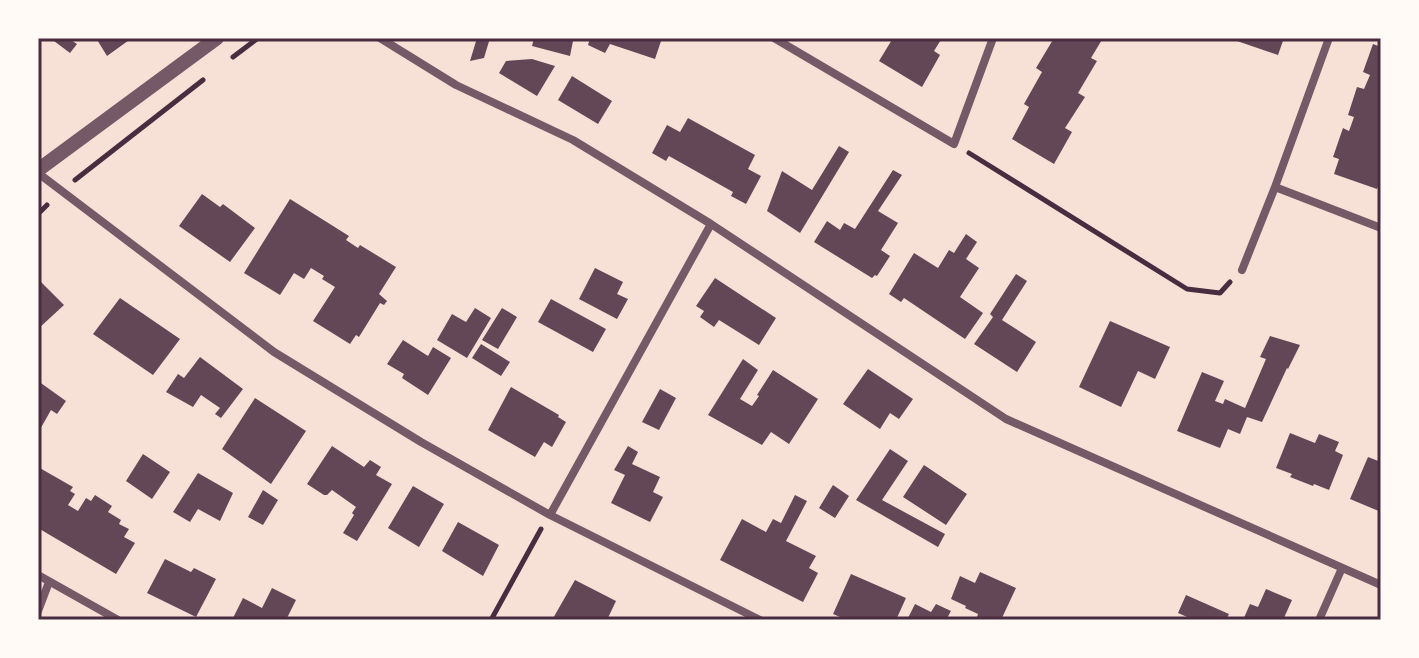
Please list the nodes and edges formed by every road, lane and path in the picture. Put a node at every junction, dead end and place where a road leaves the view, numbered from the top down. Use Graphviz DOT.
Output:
graph roads {
  1 [pos="217,38"];
  2 [pos="258,38"];
  3 [pos="380,38"];
  4 [pos="774,38"];
  5 [pos="993,38"];
  6 [pos="1329,38"];
  7 [pos="233,57"];
  8 [pos="208,76"];
  9 [pos="954,144"];
  10 [pos="38,172"];
  11 [pos="1275,187"];
  12 [pos="60,191"];
  13 [pos="38,214"];
  14 [pos="711,224"];
  15 [pos="1381,228"];
  16 [pos="1242,270"];
  17 [pos="550,515"];
  18 [pos="1342,568"];
  19 [pos="38,575"];
  20 [pos="49,582"];
  21 [pos="1381,585"];
  22 [pos="38,611"];
  23 [pos="118,620"];
  24 [pos="491,620"];
  25 [pos="760,620"];
  26 [pos="1319,620"];
  1 -- 10 [label="street"];
  2 -- 7 [label="path"];
  3 -- 14 [label="street"];
  4 -- 9 [label="street"];
  5 -- 9 [label="street"];
  6 -- 11 [label="street"];
  8 -- 12 [label="path"];
  9 -- 16 [label="path"];
  10 -- 12 [label="street"];
  11 -- 15 [label="street"];
  11 -- 16 [label="street"];
  12 -- 13 [label="path"];
  12 -- 17 [label="street"];
  14 -- 17 [label="street"];
  14 -- 18 [label="street"];
  17 -- 24 [label="path"];
  17 -- 25 [label="street"];
  18 -- 21 [label="street"];
  18 -- 26 [label="street"];
  19 -- 20 [label="street"];
  20 -- 22 [label="street"];
  20 -- 23 [label="street"];
}
